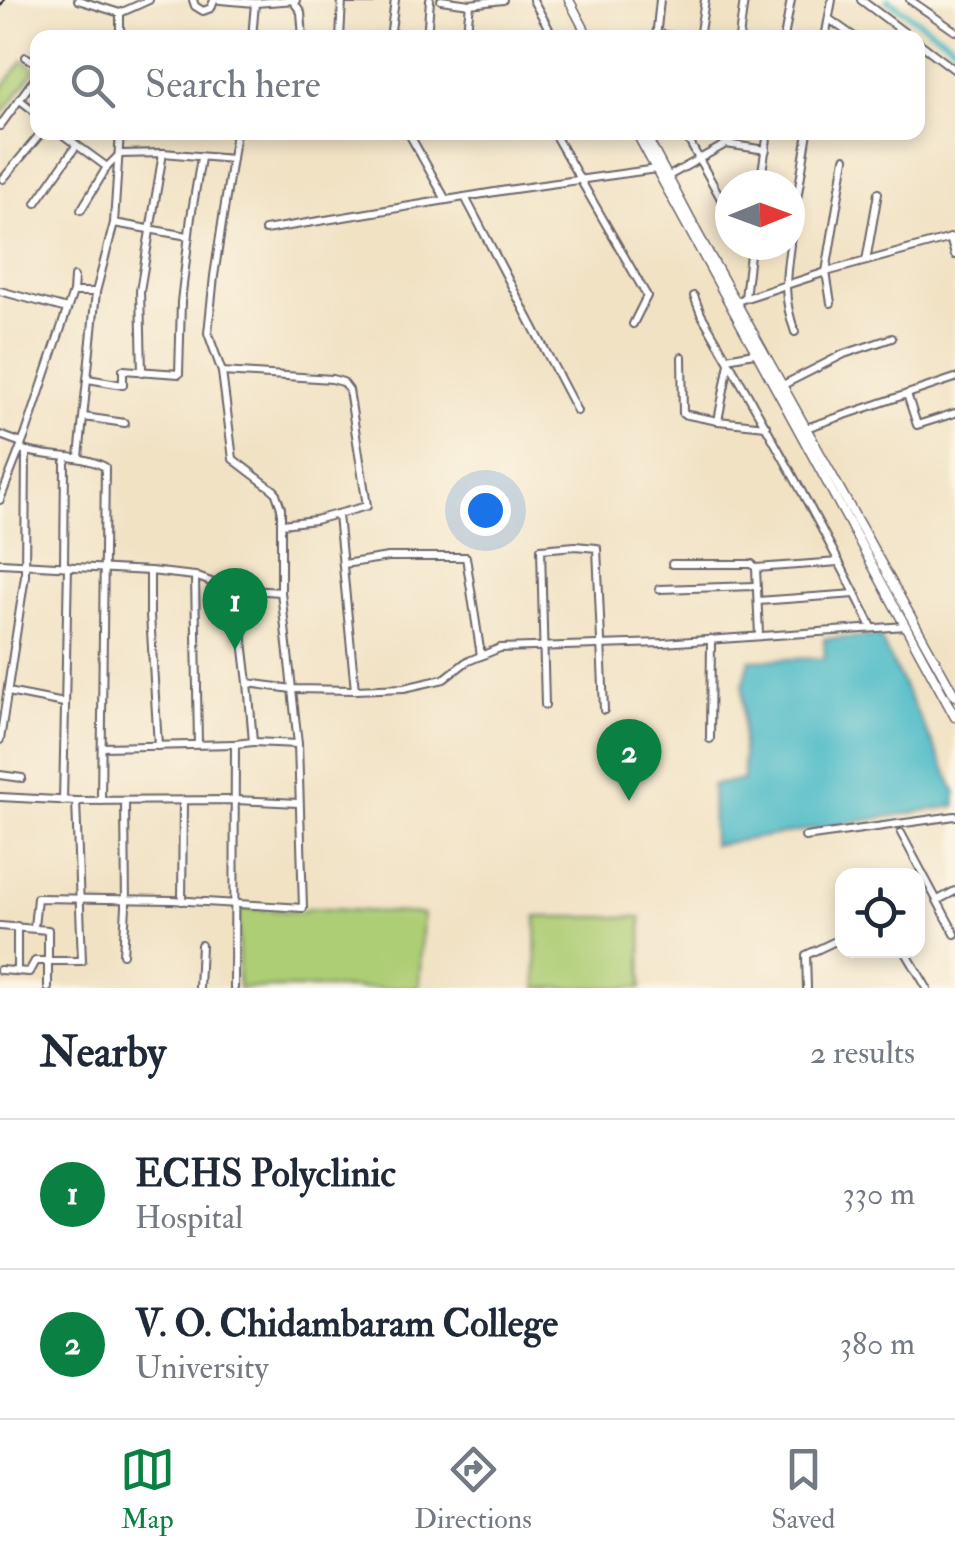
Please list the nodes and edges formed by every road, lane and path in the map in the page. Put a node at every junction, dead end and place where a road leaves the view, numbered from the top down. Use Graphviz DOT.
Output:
graph roads {
  1 [pos="78,0"];
  2 [pos="148,0"];
  3 [pos="193,0"];
  4 [pos="217,0"];
  5 [pos="295,0"];
  6 [pos="342,0"];
  7 [pos="373,0"];
  8 [pos="395,0"];
  9 [pos="430,0"];
  10 [pos="441,0"];
  11 [pos="503,0"];
  12 [pos="533,0"];
  13 [pos="569,0"];
  14 [pos="660,0"];
  15 [pos="704,0"];
  16 [pos="744,0"];
  17 [pos="791,0"];
  18 [pos="832,0"];
  19 [pos="861,0"];
  20 [pos="910,0"];
  21 [pos="470,2"];
  22 [pos="255,3"];
  23 [pos="120,13"];
  24 [pos="829,18"];
  25 [pos="120,30"];
  26 [pos="253,30"];
  27 [pos="303,30"];
  28 [pos="340,30"];
  29 [pos="391,30"];
  30 [pos="428,30"];
  31 [pos="467,30"];
  32 [pos="550,30"];
  33 [pos="586,30"];
  34 [pos="657,30"];
  35 [pos="701,30"];
  36 [pos="740,30"];
  37 [pos="785,30"];
  38 [pos="827,30"];
  39 [pos="845,30"];
  40 [pos="901,30"];
  41 [pos="955,31"];
  42 [pos="925,48"];
  43 [pos="26,56"];
  44 [pos="30,59"];
  45 [pos="955,70"];
  46 [pos="30,86"];
  47 [pos="20,100"];
  48 [pos="30,108"];
  49 [pos="0,126"];
  50 [pos="35,140"];
  51 [pos="69,140"];
  52 [pos="120,140"];
  53 [pos="235,140"];
  54 [pos="412,140"];
  55 [pos="558,140"];
  56 [pos="640,140"];
  57 [pos="648,140"];
  58 [pos="688,140"];
  59 [pos="727,140"];
  60 [pos="767,140"];
  61 [pos="806,140"];
  62 [pos="726,144"];
  63 [pos="76,146"];
  64 [pos="766,150"];
  65 [pos="163,153"];
  66 [pos="120,154"];
  67 [pos="200,158"];
  68 [pos="846,158"];
  69 [pos="232,159"];
  70 [pos="699,159"];
  71 [pos="107,167"];
  72 [pos="656,169"];
  73 [pos="763,170"];
  74 [pos="800,170"];
  75 [pos="667,177"];
  76 [pos="3,179"];
  77 [pos="582,180"];
  78 [pos="715,188"];
  79 [pos="878,193"];
  80 [pos="465,197"];
  81 [pos="446,200"];
  82 [pos="36,203"];
  83 [pos="81,210"];
  84 [pos="114,223"];
  85 [pos="150,229"];
  86 [pos="265,230"];
  87 [pos="188,236"];
  88 [pos="952,238"];
  89 [pos="955,255"];
  90 [pos="747,260"];
  91 [pos="788,260"];
  92 [pos="866,262"];
  93 [pos="826,272"];
  94 [pos="74,277"];
  95 [pos="784,287"];
  96 [pos="0,291"];
  97 [pos="73,292"];
  98 [pos="96,292"];
  99 [pos="694,296"];
  100 [pos="741,300"];
  101 [pos="831,303"];
  102 [pos="67,309"];
  103 [pos="634,324"];
  104 [pos="796,332"];
  105 [pos="892,338"];
  106 [pos="754,352"];
  107 [pos="682,357"];
  108 [pos="728,360"];
  109 [pos="142,372"];
  110 [pos="222,372"];
  111 [pos="955,378"];
  112 [pos="88,380"];
  113 [pos="779,387"];
  114 [pos="907,394"];
  115 [pos="578,412"];
  116 [pos="955,413"];
  117 [pos="84,417"];
  118 [pos="718,421"];
  119 [pos="125,424"];
  120 [pos="766,426"];
  121 [pos="806,428"];
  122 [pos="0,435"];
  123 [pos="23,448"];
  124 [pos="79,457"];
  125 [pos="67,458"];
  126 [pos="0,500"];
  127 [pos="338,515"];
  128 [pos="282,524"];
  129 [pos="839,562"];
  130 [pos="0,563"];
  131 [pos="26,564"];
  132 [pos="344,564"];
  133 [pos="672,564"];
  134 [pos="66,566"];
  135 [pos="106,568"];
  136 [pos="756,568"];
  137 [pos="150,571"];
  138 [pos="195,576"];
  139 [pos="756,586"];
  140 [pos="659,588"];
  141 [pos="242,589"];
  142 [pos="281,592"];
  143 [pos="855,594"];
  144 [pos="758,602"];
  145 [pos="911,625"];
  146 [pos="872,627"];
  147 [pos="759,635"];
  148 [pos="711,638"];
  149 [pos="603,646"];
  150 [pos="543,648"];
  151 [pos="481,656"];
  152 [pos="248,683"];
  153 [pos="292,689"];
  154 [pos="355,690"];
  155 [pos="8,692"];
  156 [pos="955,696"];
  157 [pos="64,703"];
  158 [pos="545,704"];
  159 [pos="604,710"];
  160 [pos="955,717"];
  161 [pos="710,739"];
  162 [pos="0,740"];
  163 [pos="253,742"];
  164 [pos="198,744"];
  165 [pos="235,744"];
  166 [pos="298,744"];
  167 [pos="158,746"];
  168 [pos="102,748"];
  169 [pos="0,775"];
  170 [pos="22,778"];
  171 [pos="0,798"];
  172 [pos="236,800"];
  173 [pos="63,801"];
  174 [pos="76,801"];
  175 [pos="100,802"];
  176 [pos="125,802"];
  177 [pos="184,802"];
  178 [pos="298,803"];
  179 [pos="955,816"];
  180 [pos="902,833"];
  181 [pos="805,837"];
  182 [pos="955,891"];
  183 [pos="80,899"];
  184 [pos="125,900"];
  185 [pos="938,900"];
  186 [pos="182,901"];
  187 [pos="236,904"];
  188 [pos="955,905"];
  189 [pos="944,912"];
  190 [pos="0,926"];
  191 [pos="18,926"];
  192 [pos="34,927"];
  193 [pos="955,934"];
  194 [pos="835,942"];
  195 [pos="202,946"];
  196 [pos="124,954"];
  197 [pos="910,958"];
  198 [pos="47,961"];
  199 [pos="0,970"];
  200 [pos="17,972"];
  201 [pos="48,988"];
  202 [pos="199,988"];
  203 [pos="234,988"];
  204 [pos="807,988"];
  205 [pos="927,988"];
  1 -- 23 [label="street"];
  2 -- 23 [label="street"];
  3 -- 4 [label="street"];
  4 -- 22 [label="street"];
  5 -- 22 [label="street"];
  5 -- 27 [label="street"];
  6 -- 7 [label="street"];
  6 -- 28 [label="street"];
  8 -- 29 [label="street"];
  9 -- 30 [label="street"];
  10 -- 21 [label="street"];
  11 -- 21 [label="street"];
  12 -- 32 [label="street"];
  13 -- 33 [label="main road"];
  14 -- 34 [label="street"];
  15 -- 35 [label="street"];
  16 -- 36 [label="street"];
  17 -- 37 [label="street"];
  18 -- 24 [label="street"];
  19 -- 40 [label="street"];
  20 -- 41 [label="street"];
  21 -- 31 [label="street"];
  22 -- 26 [label="street"];
  23 -- 25 [label="street"];
  24 -- 38 [label="street"];
  24 -- 39 [label="street"];
  42 -- 45 [label="street"];
  43 -- 44 [label="street"];
  46 -- 47 [label="street"];
  47 -- 48 [label="street"];
  47 -- 49 [label="street"];
  50 -- 76 [label="street"];
  51 -- 63 [label="street"];
  52 -- 66 [label="street"];
  53 -- 69 [label="street"];
  54 -- 81 [label="street"];
  55 -- 77 [label="street"];
  56 -- 72 [label="main road"];
  57 -- 75 [label="main road"];
  58 -- 70 [label="street"];
  59 -- 62 [label="street"];
  60 -- 64 [label="street"];
  61 -- 74 [label="street"];
  62 -- 64 [label="street"];
  62 -- 70 [label="street"];
  63 -- 71 [label="street"];
  63 -- 82 [label="street"];
  64 -- 73 [label="street"];
  65 -- 66 [label="street"];
  65 -- 67 [label="street"];
  65 -- 85 [label="street"];
  66 -- 71 [label="street"];
  66 -- 84 [label="street"];
  67 -- 69 [label="street"];
  67 -- 87 [label="street"];
  68 -- 93 [label="street"];
  69 -- 110 [label="street"];
  70 -- 75 [label="street"];
  70 -- 78 [label="street"];
  71 -- 83 [label="street"];
  72 -- 77 [label="street"];
  72 -- 106 [label="main road"];
  75 -- 100 [label="main road"];
  77 -- 80 [label="street"];
  77 -- 103 [label="street"];
  79 -- 92 [label="street"];
  80 -- 81 [label="street"];
  80 -- 115 [label="street"];
  81 -- 86 [label="street"];
  84 -- 85 [label="street"];
  84 -- 98 [label="street"];
  85 -- 87 [label="street"];
  85 -- 109 [label="street"];
  87 -- 109 [label="street"];
  88 -- 89 [label="street"];
  88 -- 92 [label="street"];
  90 -- 100 [label="street"];
  91 -- 95 [label="street"];
  92 -- 93 [label="street"];
  93 -- 95 [label="street"];
  93 -- 101 [label="street"];
  94 -- 97 [label="street"];
  95 -- 100 [label="street"];
  95 -- 104 [label="street"];
  96 -- 102 [label="street"];
  97 -- 98 [label="street"];
  97 -- 102 [label="street"];
  98 -- 112 [label="street"];
  99 -- 108 [label="street"];
  100 -- 113 [label="main road"];
  102 -- 123 [label="street"];
  105 -- 113 [label="street"];
  106 -- 108 [label="street"];
  106 -- 113 [label="main road"];
  107 -- 118 [label="street"];
  108 -- 118 [label="street"];
  108 -- 120 [label="street"];
  109 -- 112 [label="street"];
  110 -- 127 [label="street"];
  110 -- 128 [label="street"];
  111 -- 114 [label="street"];
  112 -- 117 [label="street"];
  113 -- 121 [label="main road"];
  113 -- 145 [label="main road"];
  114 -- 116 [label="street"];
  114 -- 121 [label="street"];
  117 -- 119 [label="street"];
  117 -- 124 [label="street"];
  118 -- 120 [label="street"];
  120 -- 129 [label="street"];
  121 -- 145 [label="main road"];
  122 -- 123 [label="street"];
  123 -- 125 [label="street"];
  123 -- 126 [label="street"];
  123 -- 131 [label="street"];
  124 -- 125 [label="street"];
  124 -- 135 [label="street"];
  125 -- 134 [label="street"];
  127 -- 128 [label="street"];
  127 -- 132 [label="street"];
  128 -- 142 [label="street"];
  129 -- 136 [label="street"];
  129 -- 143 [label="street"];
  130 -- 131 [label="street"];
  131 -- 134 [label="street"];
  131 -- 155 [label="street"];
  132 -- 151 [label="street"];
  132 -- 154 [label="street"];
  133 -- 136 [label="street"];
  134 -- 135 [label="street"];
  134 -- 157 [label="street"];
  135 -- 137 [label="street"];
  135 -- 168 [label="street"];
  136 -- 139 [label="street"];
  137 -- 138 [label="street"];
  137 -- 167 [label="street"];
  138 -- 141 [label="street"];
  138 -- 164 [label="street"];
  139 -- 140 [label="street"];
  139 -- 144 [label="street"];
  141 -- 142 [label="street"];
  141 -- 152 [label="street"];
  142 -- 153 [label="street"];
  143 -- 144 [label="street"];
  143 -- 146 [label="street"];
  144 -- 147 [label="street"];
  145 -- 146 [label="street"];
  145 -- 156 [label="main road"];
  145 -- 160 [label="main road"];
  146 -- 147 [label="street"];
  147 -- 148 [label="street"];
  148 -- 149 [label="street"];
  148 -- 161 [label="street"];
  149 -- 150 [label="street"];
  149 -- 150 [label="street"];
  149 -- 159 [label="street"];
  150 -- 151 [label="street"];
  150 -- 158 [label="street"];
  151 -- 154 [label="street"];
  152 -- 153 [label="street"];
  152 -- 163 [label="street"];
  153 -- 154 [label="street"];
  153 -- 166 [label="street"];
  155 -- 157 [label="street"];
  155 -- 162 [label="street"];
  157 -- 173 [label="street"];
  163 -- 165 [label="street"];
  163 -- 166 [label="street"];
  164 -- 165 [label="street"];
  164 -- 167 [label="street"];
  165 -- 172 [label="street"];
  166 -- 178 [label="street"];
  167 -- 168 [label="street"];
  168 -- 175 [label="street"];
  169 -- 170 [label="street"];
  171 -- 173 [label="street"];
  172 -- 177 [label="street"];
  172 -- 178 [label="street"];
  172 -- 187 [label="street"];
  173 -- 174 [label="street"];
  174 -- 175 [label="street"];
  174 -- 183 [label="street"];
  175 -- 176 [label="street"];
  176 -- 177 [label="street"];
  176 -- 184 [label="street"];
  177 -- 186 [label="street"];
  178 -- 187 [label="street"];
  179 -- 181 [label="street"];
  180 -- 185 [label="street"];
  182 -- 185 [label="street"];
  183 -- 184 [label="street"];
  183 -- 192 [label="street"];
  183 -- 198 [label="street"];
  184 -- 186 [label="street"];
  184 -- 196 [label="street"];
  185 -- 189 [label="street"];
  186 -- 187 [label="street"];
  187 -- 203 [label="street"];
  188 -- 189 [label="street"];
  189 -- 193 [label="street"];
  190 -- 191 [label="street"];
  191 -- 192 [label="street"];
  191 -- 200 [label="street"];
  192 -- 198 [label="street"];
  194 -- 204 [label="street"];
  195 -- 202 [label="street"];
  197 -- 205 [label="street"];
  198 -- 200 [label="street"];
  198 -- 201 [label="street"];
  199 -- 200 [label="street"];
}
